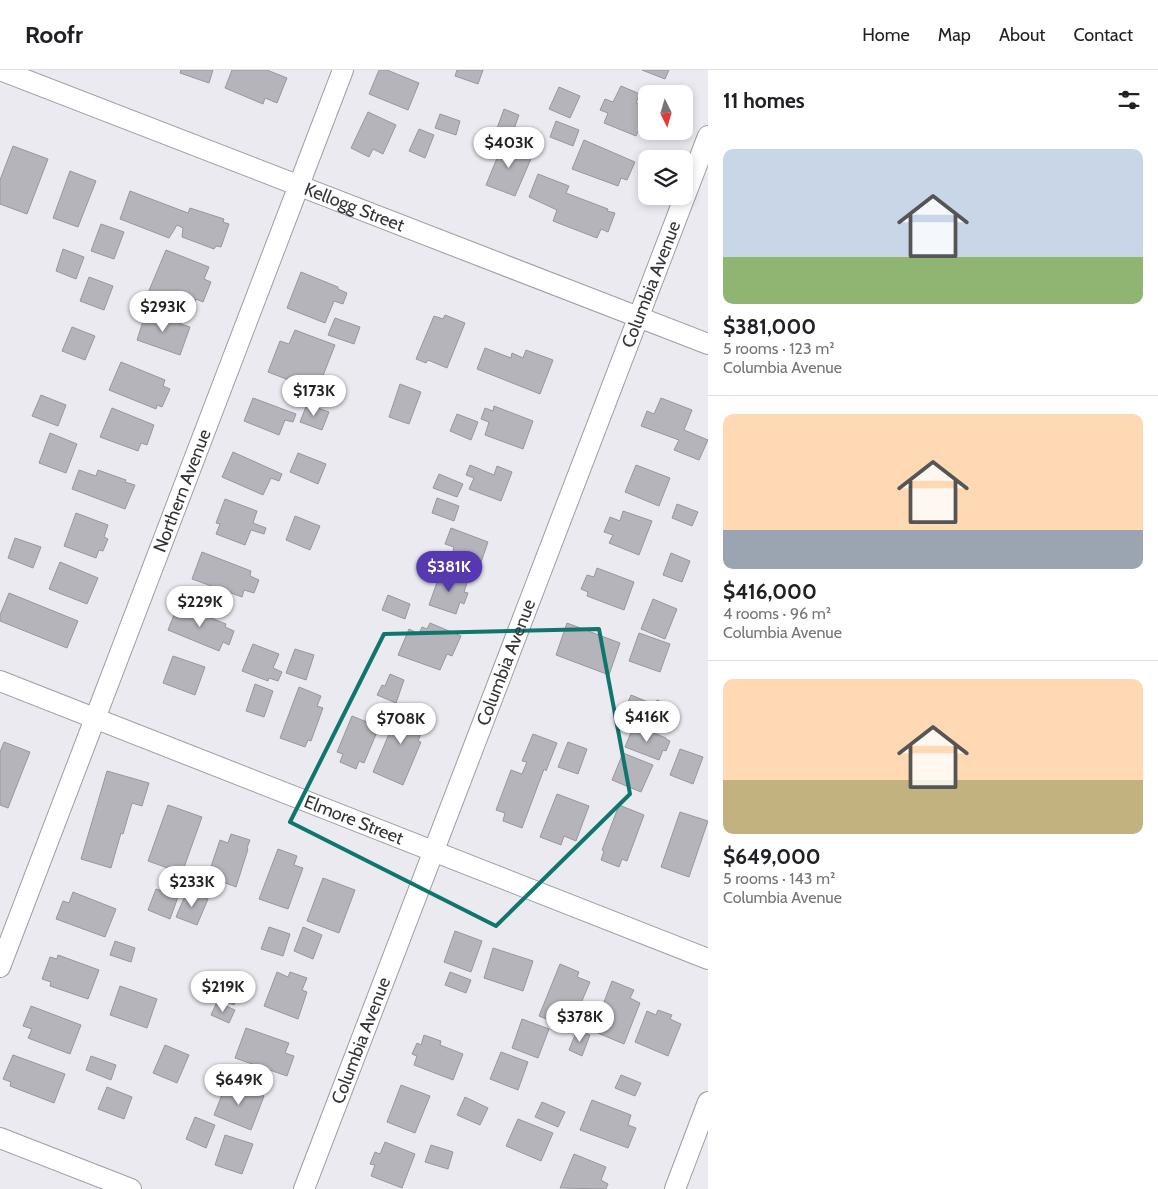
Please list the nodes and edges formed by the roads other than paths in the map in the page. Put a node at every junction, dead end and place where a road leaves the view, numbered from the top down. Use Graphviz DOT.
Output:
graph roads {
  1 [pos="0,70"];
  2 [pos="343,70"];
  3 [pos="708,136"];
  4 [pos="298,186"];
  5 [pos="638,317"];
  6 [pos="708,344"];
  7 [pos="0,681"];
  8 [pos="95,718"];
  9 [pos="434,851"];
  10 [pos="708,959"];
  11 [pos="0,967"];
  12 [pos="708,1102"];
  13 [pos="0,1138"];
  14 [pos="131,1189"];
  15 [pos="304,1189"];
  16 [pos="675,1189"];
  1 -- 4 [label="street, Kellogg Street"];
  2 -- 4 [label="street, Northern Avenue"];
  3 -- 5 [label="street, Columbia Avenue"];
  4 -- 5 [label="street, Kellogg Street"];
  4 -- 8 [label="street, Northern Avenue"];
  5 -- 6 [label="street, Kellogg Street"];
  5 -- 9 [label="street, Columbia Avenue"];
  7 -- 8 [label="street, Elmore Street"];
  8 -- 9 [label="street, Elmore Street"];
  8 -- 11 [label="street, Northern Avenue"];
  9 -- 10 [label="street, Elmore Street"];
  9 -- 15 [label="street, Columbia Avenue"];
  12 -- 16 [label="street"];
  13 -- 14 [label="street"];
}
